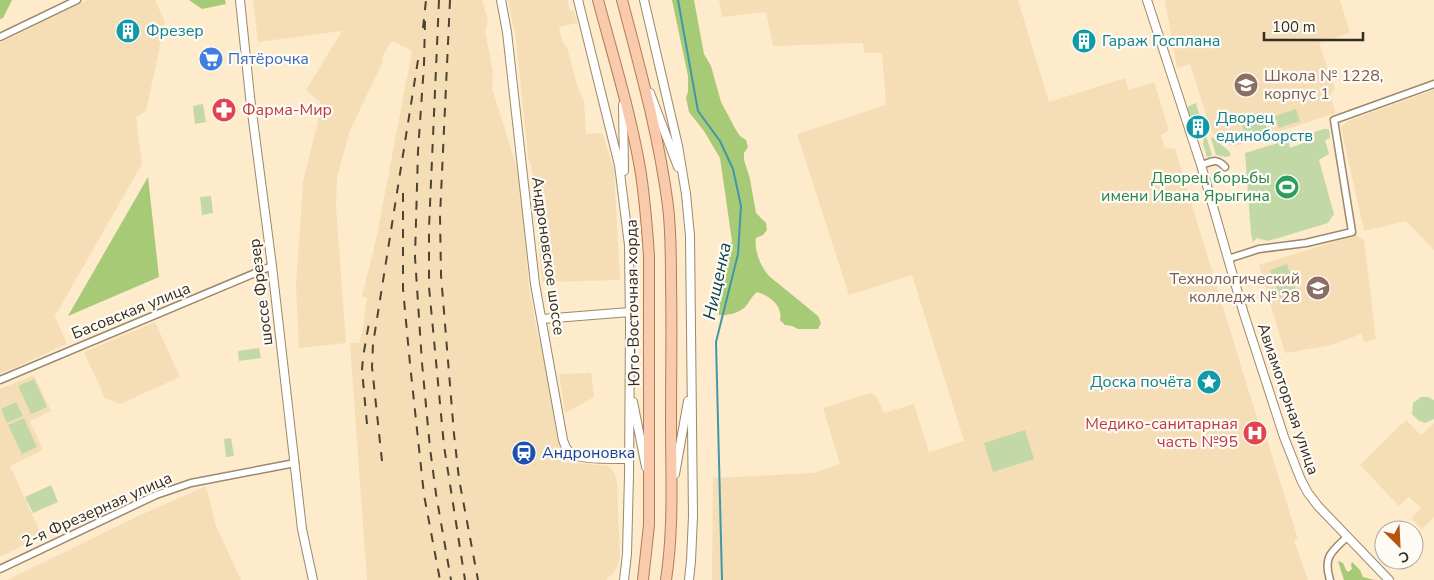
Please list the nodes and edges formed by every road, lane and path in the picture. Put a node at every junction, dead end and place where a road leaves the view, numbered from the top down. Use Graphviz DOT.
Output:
graph roads {
  1 [pos="76,0"];
  2 [pos="240,0"];
  3 [pos="501,0"];
  4 [pos="578,0"];
  5 [pos="598,0"];
  6 [pos="622,0"];
  7 [pos="644,0"];
  8 [pos="1147,0"];
  9 [pos="0,37"];
  10 [pos="637,59"];
  11 [pos="1434,84"];
  12 [pos="623,95"];
  13 [pos="1201,166"];
  14 [pos="1225,167"];
  15 [pos="685,185"];
  16 [pos="624,197"];
  17 [pos="1228,259"];
  18 [pos="272,266"];
  19 [pos="630,312"];
  20 [pos="542,319"];
  21 [pos="0,380"];
  22 [pos="691,382"];
  23 [pos="629,386"];
  24 [pos="629,459"];
  25 [pos="295,463"];
  26 [pos="649,483"];
  27 [pos="671,493"];
  28 [pos="1347,537"];
  29 [pos="0,570"];
  30 [pos="313,580"];
  31 [pos="624,580"];
  32 [pos="644,580"];
  33 [pos="666,580"];
  34 [pos="689,580"];
  35 [pos="1330,580"];
  36 [pos="1389,580"];
  1 -- 9 [label="street"];
  2 -- 18 [label="street, шоссе Фрезер"];
  3 -- 20 [label="street, Андроновское шоссе"];
  4 -- 16 [label="street"];
  5 -- 12 [label="main road, Юго-Восточная хорда"];
  6 -- 10 [label="main road"];
  7 -- 15 [label="street"];
  8 -- 13 [label="street, Авиамоторная улица"];
  10 -- 15 [label="street"];
  10 -- 27 [label="main road"];
  11 -- 17 [label="street"];
  12 -- 16 [label="street"];
  12 -- 26 [label="main road, Юго-Восточная хорда"];
  13 -- 14 [label="street"];
  13 -- 17 [label="street, Авиамоторная улица"];
  15 -- 22 [label="street"];
  16 -- 19 [label="street"];
  17 -- 28 [label="street, Авиамоторная улица"];
  18 -- 21 [label="street, Басовская улица"];
  18 -- 25 [label="street, шоссе Фрезер"];
  19 -- 20 [label="street"];
  19 -- 23 [label="street"];
  20 -- 24 [label="street, Андроновское шоссе"];
  22 -- 27 [label="street"];
  22 -- 34 [label="street"];
  23 -- 24 [label="street"];
  23 -- 26 [label="street"];
  24 -- 31 [label="street"];
  25 -- 29 [label="street, 2-я Фрезерная улица"];
  25 -- 30 [label="street, шоссе Фрезер"];
  26 -- 32 [label="main road, Юго-Восточная хорда"];
  27 -- 33 [label="main road"];
  28 -- 35 [label="street"];
  28 -- 36 [label="street, Авиамоторная улица"];
}
